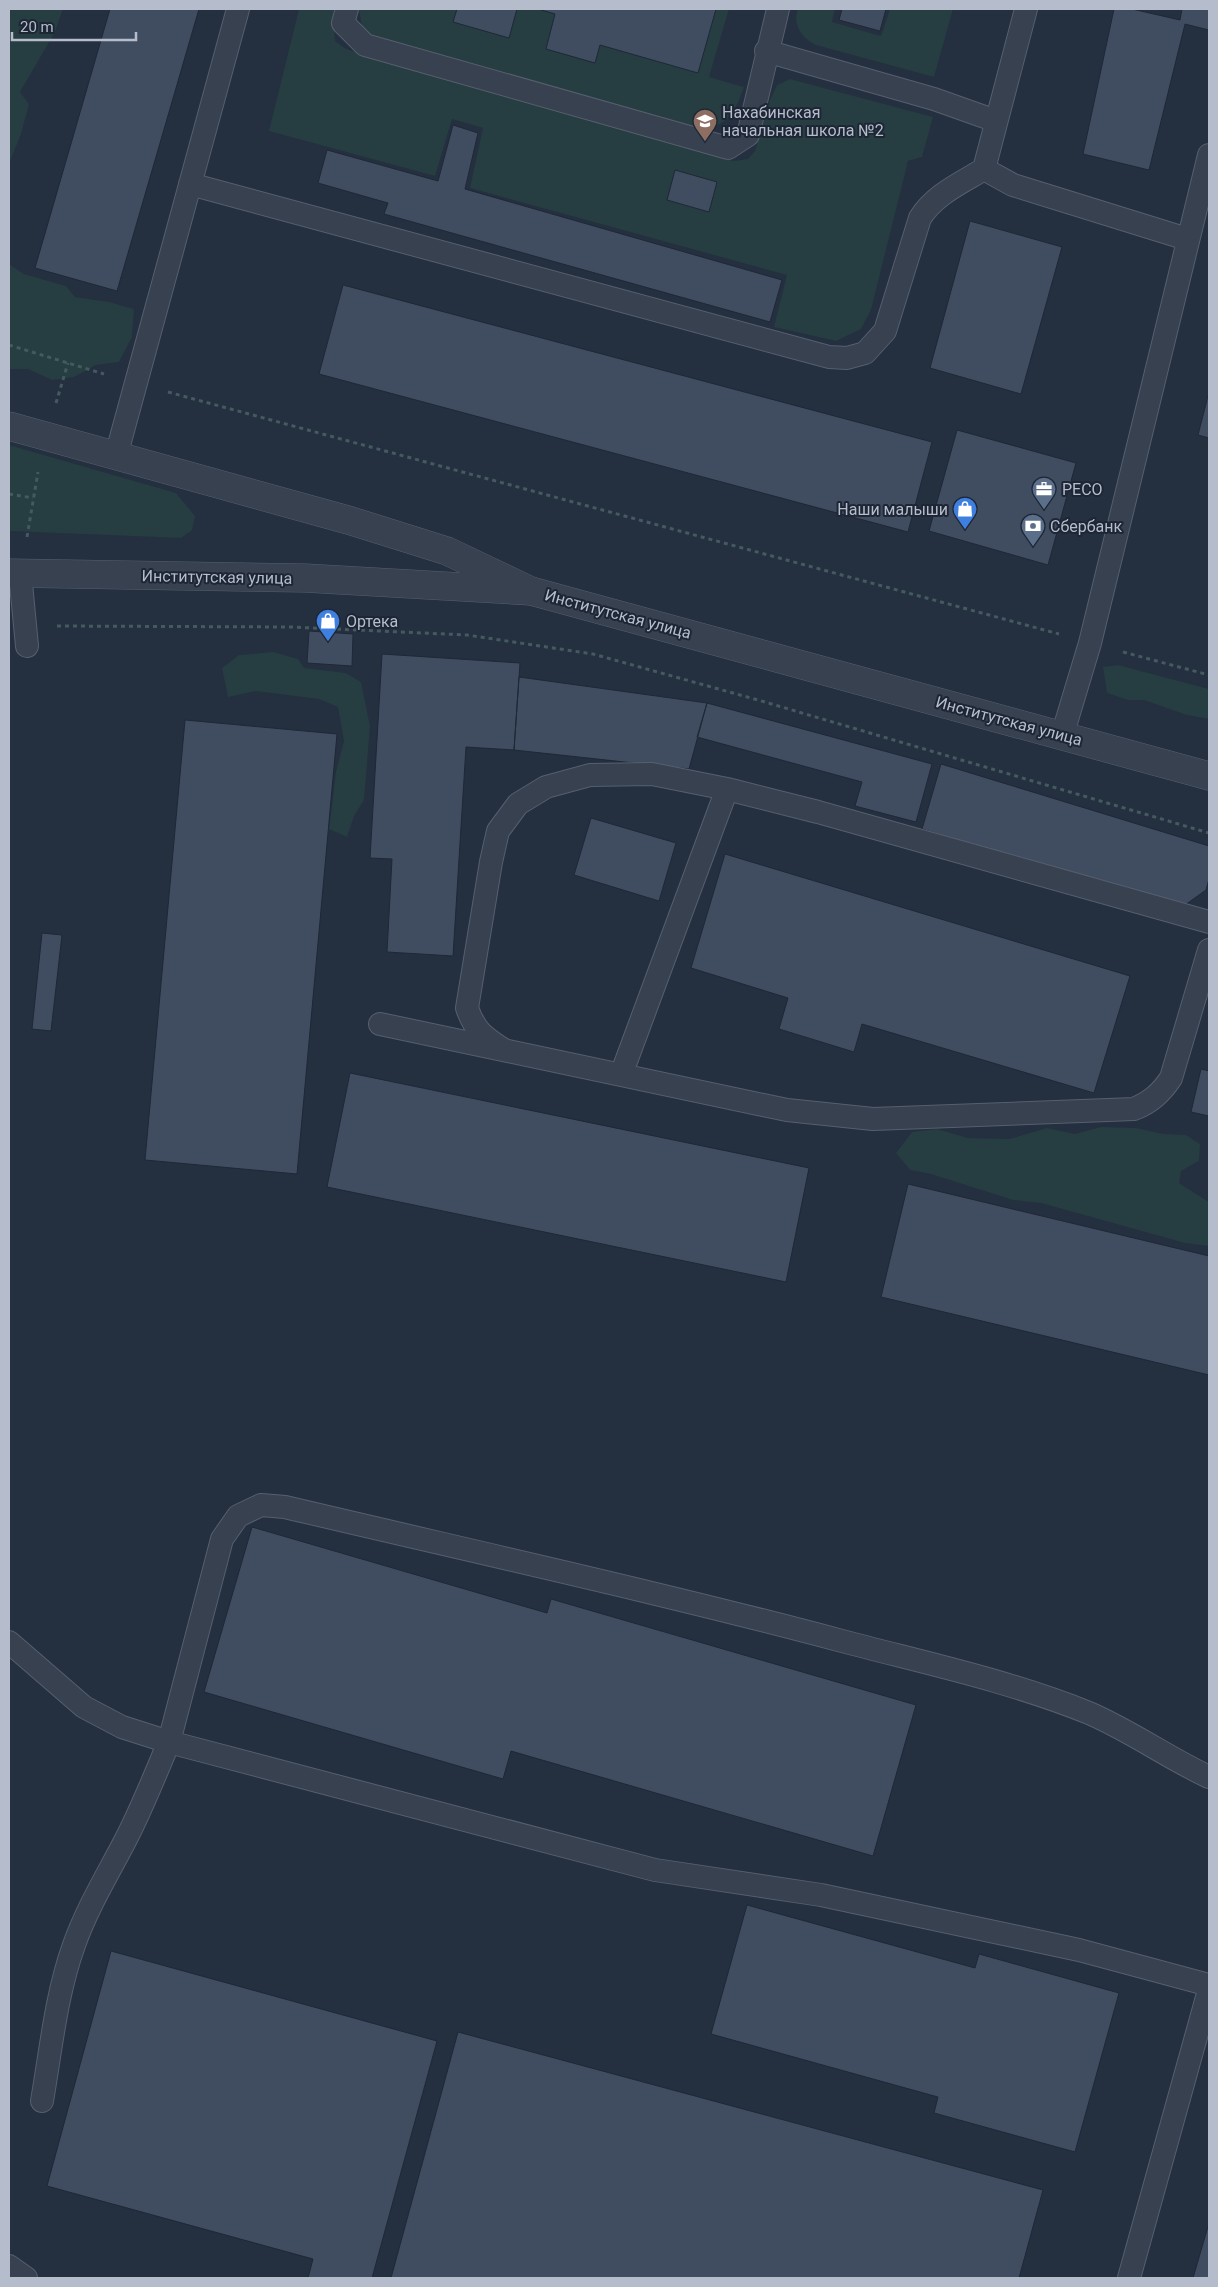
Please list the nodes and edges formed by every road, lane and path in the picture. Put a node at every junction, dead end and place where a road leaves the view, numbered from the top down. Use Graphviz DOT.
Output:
graph roads {
  1 [pos="238,9"];
  2 [pos="347,9"];
  3 [pos="778,9"];
  4 [pos="1026,9"];
  5 [pos="766,51"];
  6 [pos="996,121"];
  7 [pos="1209,155"];
  8 [pos="984,169"];
  9 [pos="190,184"];
  10 [pos="1187,239"];
  11 [pos="9,345"];
  12 [pos="135,383"];
  13 [pos="9,426"];
  14 [pos="116,456"];
  15 [pos="9,494"];
  16 [pos="33,498"];
  17 [pos="14,573"];
  18 [pos="531,591"];
  19 [pos="26,636"];
  20 [pos="1090,643"];
  21 [pos="1209,676"];
  22 [pos="1062,736"];
  23 [pos="1209,776"];
  24 [pos="727,789"];
  25 [pos="1209,833"];
  26 [pos="1209,922"];
  27 [pos="1209,950"];
  28 [pos="380,1024"];
  29 [pos="504,1050"];
  30 [pos="621,1075"];
  31 [pos="9,1642"];
  32 [pos="169,1742"];
  33 [pos="1209,1778"];
  34 [pos="1209,1985"];
  35 [pos="1209,1990"];
  36 [pos="1204,2026"];
  37 [pos="42,2101"];
  38 [pos="9,2266"];
  39 [pos="26,2278"];
  40 [pos="1130,2278"];
  1 -- 9 [label="lane"];
  2 -- 5 [label="lane"];
  3 -- 5 [label="lane"];
  4 -- 6 [label="lane"];
  5 -- 6 [label="lane"];
  6 -- 8 [label="lane"];
  7 -- 10 [label="lane"];
  8 -- 9 [label="lane"];
  8 -- 10 [label="lane"];
  9 -- 12 [label="lane"];
  10 -- 20 [label="lane"];
  11 -- 12 [label="path"];
  12 -- 14 [label="lane"];
  12 -- 20 [label="path"];
  13 -- 14 [label="street"];
  14 -- 18 [label="street"];
  15 -- 16 [label="path"];
  17 -- 18 [label="street, Институтская улица"];
  17 -- 19 [label="lane"];
  18 -- 22 [label="street, Институтская улица"];
  19 -- 25 [label="path"];
  20 -- 21 [label="path"];
  20 -- 22 [label="lane"];
  22 -- 23 [label="street, Институтская улица"];
  24 -- 26 [label="lane"];
  24 -- 29 [label="lane"];
  24 -- 30 [label="lane"];
  27 -- 30 [label="lane"];
  28 -- 29 [label="lane"];
  29 -- 30 [label="lane"];
  31 -- 32 [label="lane"];
  32 -- 33 [label="lane"];
  32 -- 34 [label="lane"];
  32 -- 37 [label="lane"];
  35 -- 36 [label="lane"];
  36 -- 40 [label="lane"];
  38 -- 39 [label="lane"];
}
